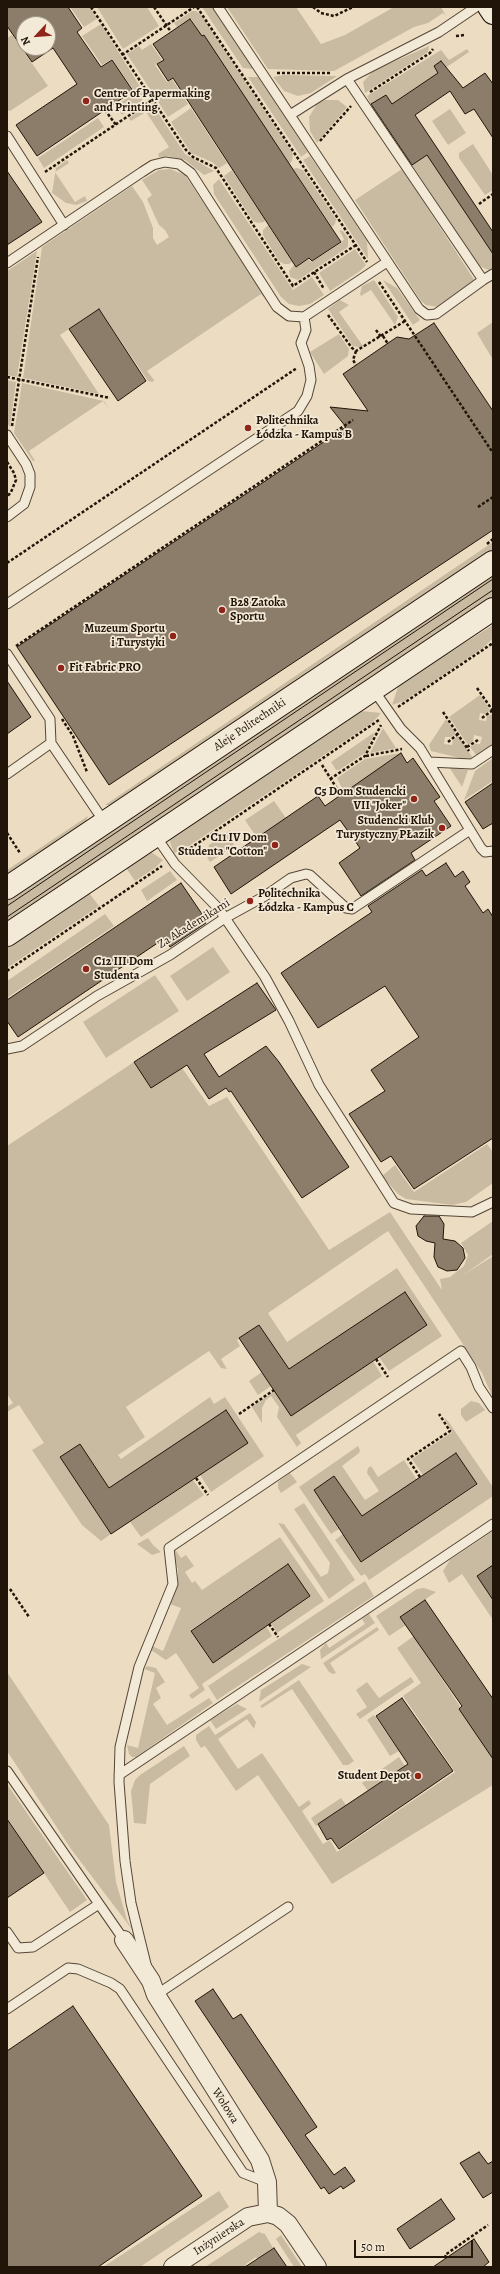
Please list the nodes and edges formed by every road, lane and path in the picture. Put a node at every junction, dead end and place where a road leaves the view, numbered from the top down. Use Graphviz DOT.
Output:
graph roads {
  1 [pos="91,7"];
  2 [pos="154,7"];
  3 [pos="194,7"];
  4 [pos="197,7"];
  5 [pos="218,7"];
  6 [pos="313,7"];
  7 [pos="353,7"];
  8 [pos="476,7"];
  9 [pos="489,7"];
  10 [pos="493,13"];
  11 [pos="167,25"];
  12 [pos="172,32"];
  13 [pos="452,35"];
  14 [pos="465,35"];
  15 [pos="436,45"];
  16 [pos="122,55"];
  17 [pos="242,73"];
  18 [pos="263,73"];
  19 [pos="335,73"];
  20 [pos="347,79"];
  21 [pos="360,99"];
  22 [pos="152,100"];
  23 [pos="105,110"];
  24 [pos="290,115"];
  25 [pos="116,124"];
  26 [pos="7,136"];
  27 [pos="313,151"];
  28 [pos="300,160"];
  29 [pos="34,179"];
  30 [pos="493,194"];
  31 [pos="479,204"];
  32 [pos="64,225"];
  33 [pos="40,240"];
  34 [pos="356,245"];
  35 [pos="387,262"];
  36 [pos="7,263"];
  37 [pos="314,272"];
  38 [pos="373,272"];
  39 [pos="493,274"];
  40 [pos="484,280"];
  41 [pos="331,300"];
  42 [pos="322,306"];
  43 [pos="304,317"];
  44 [pos="405,321"];
  45 [pos="376,330"];
  46 [pos="382,337"];
  47 [pos="388,344"];
  48 [pos="356,351"];
  49 [pos="307,362"];
  50 [pos="356,365"];
  51 [pos="7,377"];
  52 [pos="19,379"];
  53 [pos="110,398"];
  54 [pos="354,420"];
  55 [pos="9,438"];
  56 [pos="493,453"];
  57 [pos="7,462"];
  58 [pos="493,496"];
  59 [pos="7,497"];
  60 [pos="478,507"];
  61 [pos="7,517"];
  62 [pos="493,562"];
  63 [pos="7,564"];
  64 [pos="7,604"];
  65 [pos="493,609"];
  66 [pos="493,643"];
  67 [pos="19,653"];
  68 [pos="7,654"];
  69 [pos="477,688"];
  70 [pos="373,689"];
  71 [pos="493,711"];
  72 [pos="443,712"];
  73 [pos="389,713"];
  74 [pos="59,714"];
  75 [pos="482,718"];
  76 [pos="381,725"];
  77 [pos="458,734"];
  78 [pos="478,740"];
  79 [pos="448,742"];
  80 [pos="51,743"];
  81 [pos="467,747"];
  82 [pos="402,749"];
  83 [pos="493,750"];
  84 [pos="365,756"];
  85 [pos="476,761"];
  86 [pos="429,762"];
  87 [pos="322,765"];
  88 [pos="7,774"];
  89 [pos="88,776"];
  90 [pos="330,779"];
  91 [pos="341,795"];
  92 [pos="105,823"];
  93 [pos="470,830"];
  94 [pos="7,833"];
  95 [pos="155,835"];
  96 [pos="493,851"];
  97 [pos="20,852"];
  98 [pos="171,859"];
  99 [pos="7,888"];
  100 [pos="225,918"];
  101 [pos="7,935"];
  102 [pos="7,971"];
  103 [pos="8,1047"];
  104 [pos="493,1202"];
  105 [pos="376,1359"];
  106 [pos="388,1378"];
  107 [pos="274,1390"];
  108 [pos="493,1408"];
  109 [pos="240,1414"];
  110 [pos="439,1414"];
  111 [pos="420,1477"];
  112 [pos="196,1478"];
  113 [pos="208,1495"];
  114 [pos="493,1524"];
  115 [pos="10,1589"];
  116 [pos="29,1618"];
  117 [pos="269,1624"];
  118 [pos="278,1637"];
  119 [pos="7,1771"];
  120 [pos="119,1775"];
  121 [pos="99,1904"];
  122 [pos="288,1906"];
  123 [pos="7,1932"];
  124 [pos="124,1940"];
  125 [pos="153,1988"];
  126 [pos="7,2009"];
  127 [pos="267,2182"];
  128 [pos="268,2213"];
  129 [pos="488,2225"];
  130 [pos="446,2258"];
  131 [pos="173,2267"];
  132 [pos="316,2267"];
  1 -- 16 [label="path"];
  2 -- 11 [label="path"];
  3 -- 11 [label="path"];
  4 -- 17 [label="path"];
  5 -- 18 [label="lane"];
  6 -- 7 [label="path"];
  8 -- 20 [label="lane"];
  9 -- 10 [label="main road"];
  11 -- 12 [label="path"];
  11 -- 16 [label="path"];
  13 -- 14 [label="path"];
  15 -- 21 [label="path"];
  16 -- 22 [label="path"];
  17 -- 18 [label="path"];
  17 -- 28 [label="path"];
  18 -- 19 [label="path"];
  18 -- 24 [label="lane"];
  20 -- 21 [label="lane"];
  20 -- 24 [label="lane"];
  21 -- 27 [label="path"];
  21 -- 40 [label="lane"];
  22 -- 25 [label="path"];
  22 -- 37 [label="path"];
  23 -- 25 [label="path"];
  24 -- 27 [label="lane"];
  25 -- 29 [label="path"];
  26 -- 29 [label="lane"];
  27 -- 28 [label="path"];
  27 -- 35 [label="lane"];
  28 -- 34 [label="path"];
  29 -- 32 [label="lane"];
  30 -- 31 [label="path"];
  32 -- 33 [label="lane"];
  32 -- 43 [label="lane"];
  33 -- 36 [label="lane"];
  33 -- 52 [label="path"];
  34 -- 37 [label="path"];
  34 -- 38 [label="path"];
  35 -- 38 [label="lane"];
  35 -- 40 [label="lane"];
  37 -- 41 [label="path"];
  38 -- 41 [label="lane"];
  38 -- 44 [label="path"];
  39 -- 40 [label="lane"];
  41 -- 42 [label="lane"];
  42 -- 43 [label="lane"];
  42 -- 48 [label="path"];
  43 -- 49 [label="lane"];
  44 -- 46 [label="path"];
  44 -- 56 [label="path"];
  45 -- 46 [label="path"];
  46 -- 47 [label="path"];
  46 -- 48 [label="path"];
  48 -- 50 [label="path"];
  49 -- 63 [label="path"];
  49 -- 64 [label="lane"];
  51 -- 52 [label="path"];
  52 -- 53 [label="path"];
  52 -- 55 [label="path"];
  54 -- 67 [label="path"];
  55 -- 61 [label="lane"];
  57 -- 59 [label="path"];
  58 -- 60 [label="path"];
  62 -- 92 [label="main road, Aleje Politechniki"];
  65 -- 70 [label="main road"];
  66 -- 73 [label="path"];
  68 -- 80 [label="lane"];
  69 -- 71 [label="path"];
  70 -- 73 [label="lane"];
  70 -- 95 [label="main road"];
  71 -- 75 [label="path"];
  72 -- 77 [label="path"];
  73 -- 86 [label="lane"];
  73 -- 98 [label="path"];
  74 -- 89 [label="path"];
  76 -- 84 [label="path"];
  77 -- 79 [label="path"];
  77 -- 81 [label="path"];
  78 -- 81 [label="path"];
  80 -- 88 [label="lane"];
  80 -- 92 [label="lane"];
  81 -- 85 [label="path"];
  82 -- 84 [label="path"];
  83 -- 85 [label="lane"];
  84 -- 90 [label="path"];
  85 -- 86 [label="lane"];
  86 -- 93 [label="lane"];
  87 -- 90 [label="path"];
  90 -- 91 [label="path"];
  92 -- 99 [label="main road, Aleje Politechniki"];
  93 -- 96 [label="lane"];
  93 -- 100 [label="lane, Za Akademikami"];
  94 -- 97 [label="path"];
  95 -- 98 [label="lane"];
  95 -- 101 [label="main road"];
  98 -- 100 [label="lane"];
  98 -- 102 [label="path"];
  100 -- 103 [label="lane, Za Akademikami"];
  100 -- 104 [label="lane"];
  105 -- 106 [label="path"];
  107 -- 109 [label="path"];
  108 -- 120 [label="lane"];
  110 -- 111 [label="path"];
  112 -- 113 [label="path"];
  114 -- 120 [label="lane"];
  115 -- 116 [label="path"];
  117 -- 118 [label="path"];
  119 -- 121 [label="lane"];
  120 -- 125 [label="lane"];
  121 -- 123 [label="lane"];
  121 -- 124 [label="lane"];
  122 -- 125 [label="lane"];
  124 -- 125 [label="street, Wołowa"];
  125 -- 127 [label="street, Wołowa"];
  126 -- 127 [label="lane"];
  127 -- 128 [label="street, Wołowa"];
  128 -- 131 [label="street, Inżynierska"];
  128 -- 132 [label="street"];
  129 -- 130 [label="path"];
}
